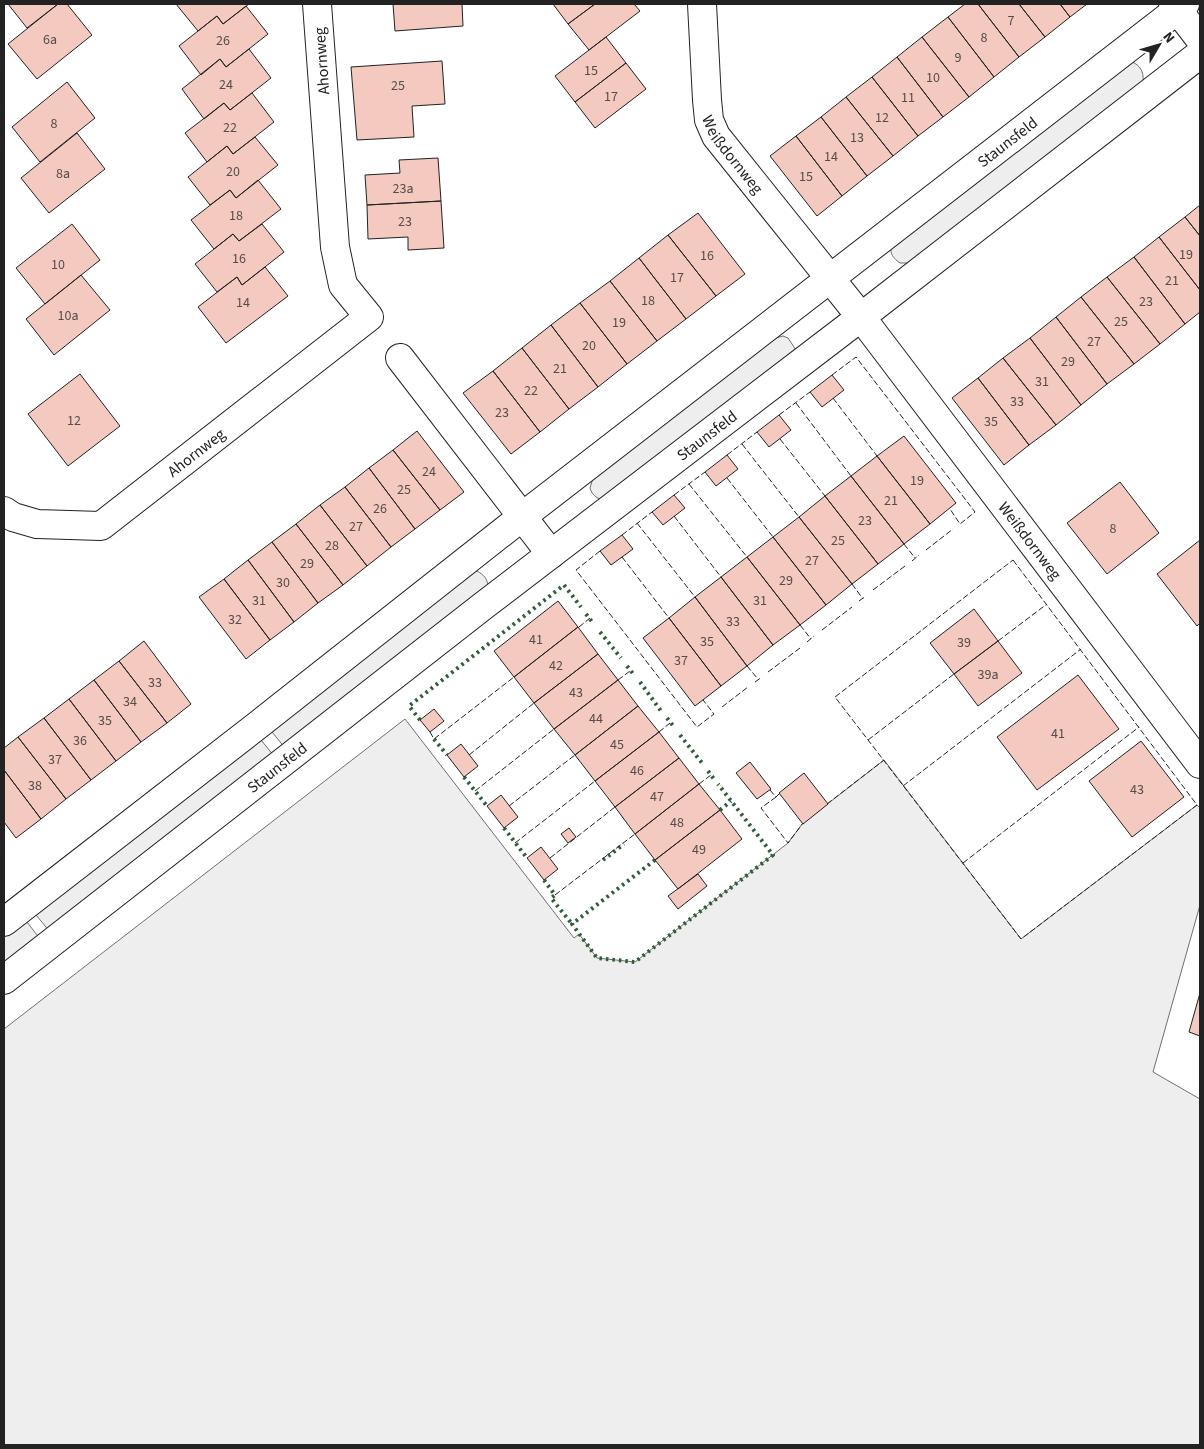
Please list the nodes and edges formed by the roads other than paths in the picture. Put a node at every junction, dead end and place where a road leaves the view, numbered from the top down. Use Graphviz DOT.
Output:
graph roads {
  1 [pos="317,4"];
  2 [pos="702,4"];
  3 [pos="1179,6"];
  4 [pos="1200,39"];
  5 [pos="1200,54"];
  6 [pos="830,278"];
  7 [pos="861,318"];
  8 [pos="400,358"];
  9 [pos="4,511"];
  10 [pos="523,516"];
  11 [pos="551,554"];
  12 [pos="1200,764"];
  13 [pos="4,922"];
  14 [pos="4,980"];
  1 -- 9 [label="street, Ahornweg"];
  2 -- 6 [label="street, Weißdornweg"];
  3 -- 4 [label="street"];
  3 -- 6 [label="street, Staunsfeld"];
  5 -- 7 [label="street, Staunsfeld"];
  6 -- 7 [label="street"];
  6 -- 10 [label="street, Staunsfeld"];
  7 -- 11 [label="street, Staunsfeld"];
  7 -- 12 [label="street, Weißdornweg"];
  8 -- 10 [label="street"];
  10 -- 11 [label="street"];
  10 -- 13 [label="street, Staunsfeld"];
  11 -- 14 [label="street, Staunsfeld"];
}
